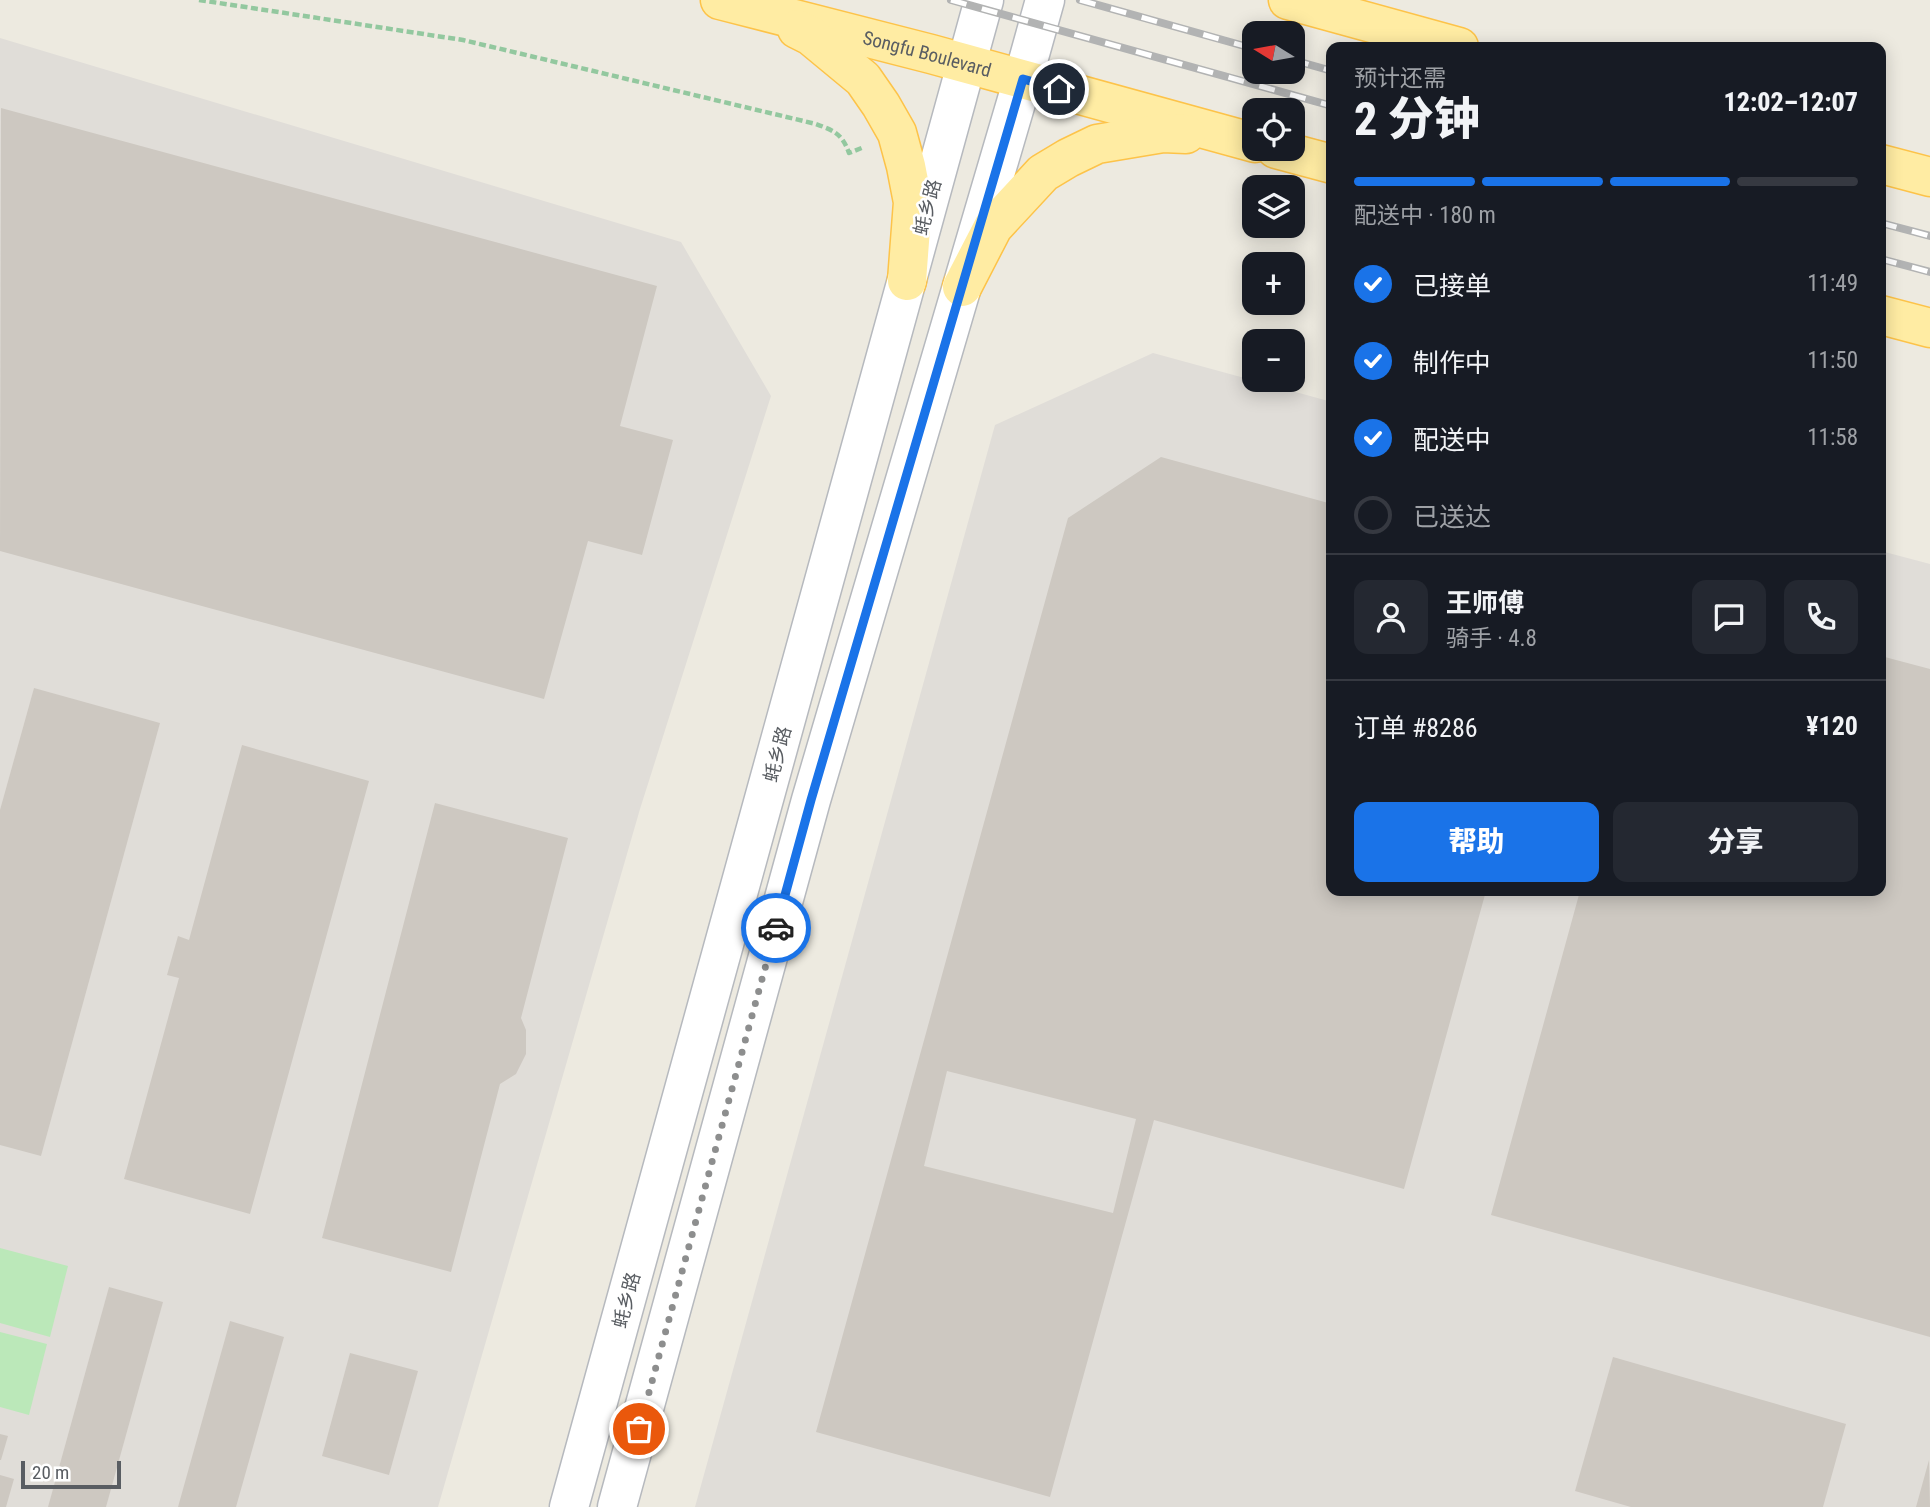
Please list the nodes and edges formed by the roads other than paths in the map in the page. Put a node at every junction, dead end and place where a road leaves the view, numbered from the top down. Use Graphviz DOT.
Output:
graph roads {
  1 [pos="984,0"];
  2 [pos="1045,0"];
  3 [pos="1289,0"];
  4 [pos="733,3"];
  5 [pos="1441,42"];
  6 [pos="967,64"];
  7 [pos="1023,79"];
  8 [pos="1242,139"];
  9 [pos="1242,140"];
  10 [pos="1305,157"];
  11 [pos="1326,162"];
  12 [pos="1886,165"];
  13 [pos="1930,177"];
  14 [pos="907,281"];
  15 [pos="962,287"];
  16 [pos="1886,315"];
  17 [pos="1930,328"];
  18 [pos="569,1507"];
  19 [pos="617,1507"];
  1 -- 6 [label="street, 蚝乡路"];
  2 -- 7 [label="street"];
  3 -- 5 [label="main road"];
  4 -- 6 [label="main road, Songfu Boulevard"];
  4 -- 14 [label="main road"];
  6 -- 7 [label="main road, Songfu Boulevard"];
  6 -- 14 [label="street, 蚝乡路"];
  7 -- 8 [label="main road, Songfu Boulevard"];
  7 -- 15 [label="street"];
  9 -- 15 [label="main road"];
  10 -- 11 [label="main road"];
  12 -- 13 [label="main road"];
  14 -- 18 [label="street, 蚝乡路"];
  15 -- 19 [label="street"];
  16 -- 17 [label="main road"];
}
